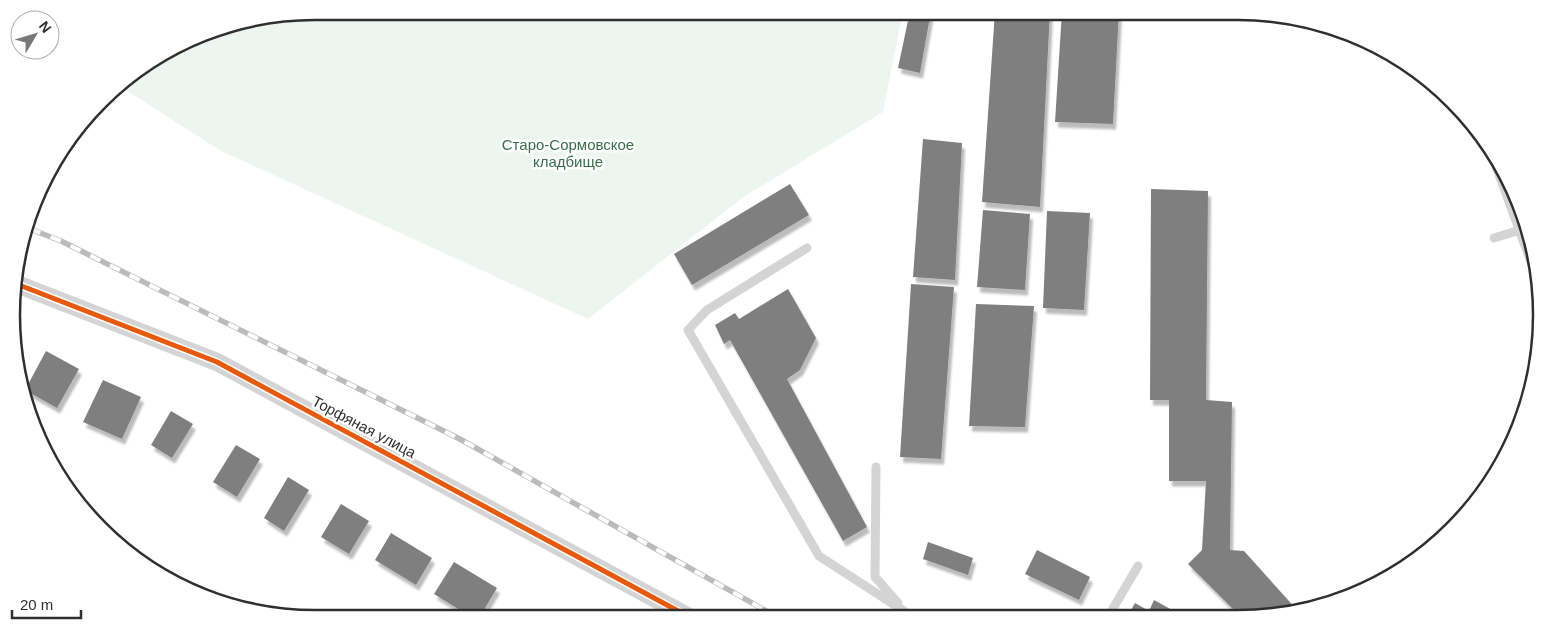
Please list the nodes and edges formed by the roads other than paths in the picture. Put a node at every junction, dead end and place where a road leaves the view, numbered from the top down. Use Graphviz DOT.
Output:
graph roads {
  1 [pos="1504,186"];
  2 [pos="1520,230"];
  3 [pos="1522,235"];
  4 [pos="1494,238"];
  5 [pos="807,248"];
  6 [pos="22,286"];
  7 [pos="876,467"];
  8 [pos="1138,566"];
  9 [pos="676,610"];
  10 [pos="901,610"];
  11 [pos="904,610"];
  12 [pos="1112,610"];
  1 -- 2 [label="lane"];
  2 -- 3 [label="lane"];
  2 -- 4 [label="lane"];
  5 -- 10 [label="lane"];
  6 -- 9 [label="street, Торфяная улица"];
  7 -- 11 [label="lane"];
  8 -- 12 [label="lane"];
}
